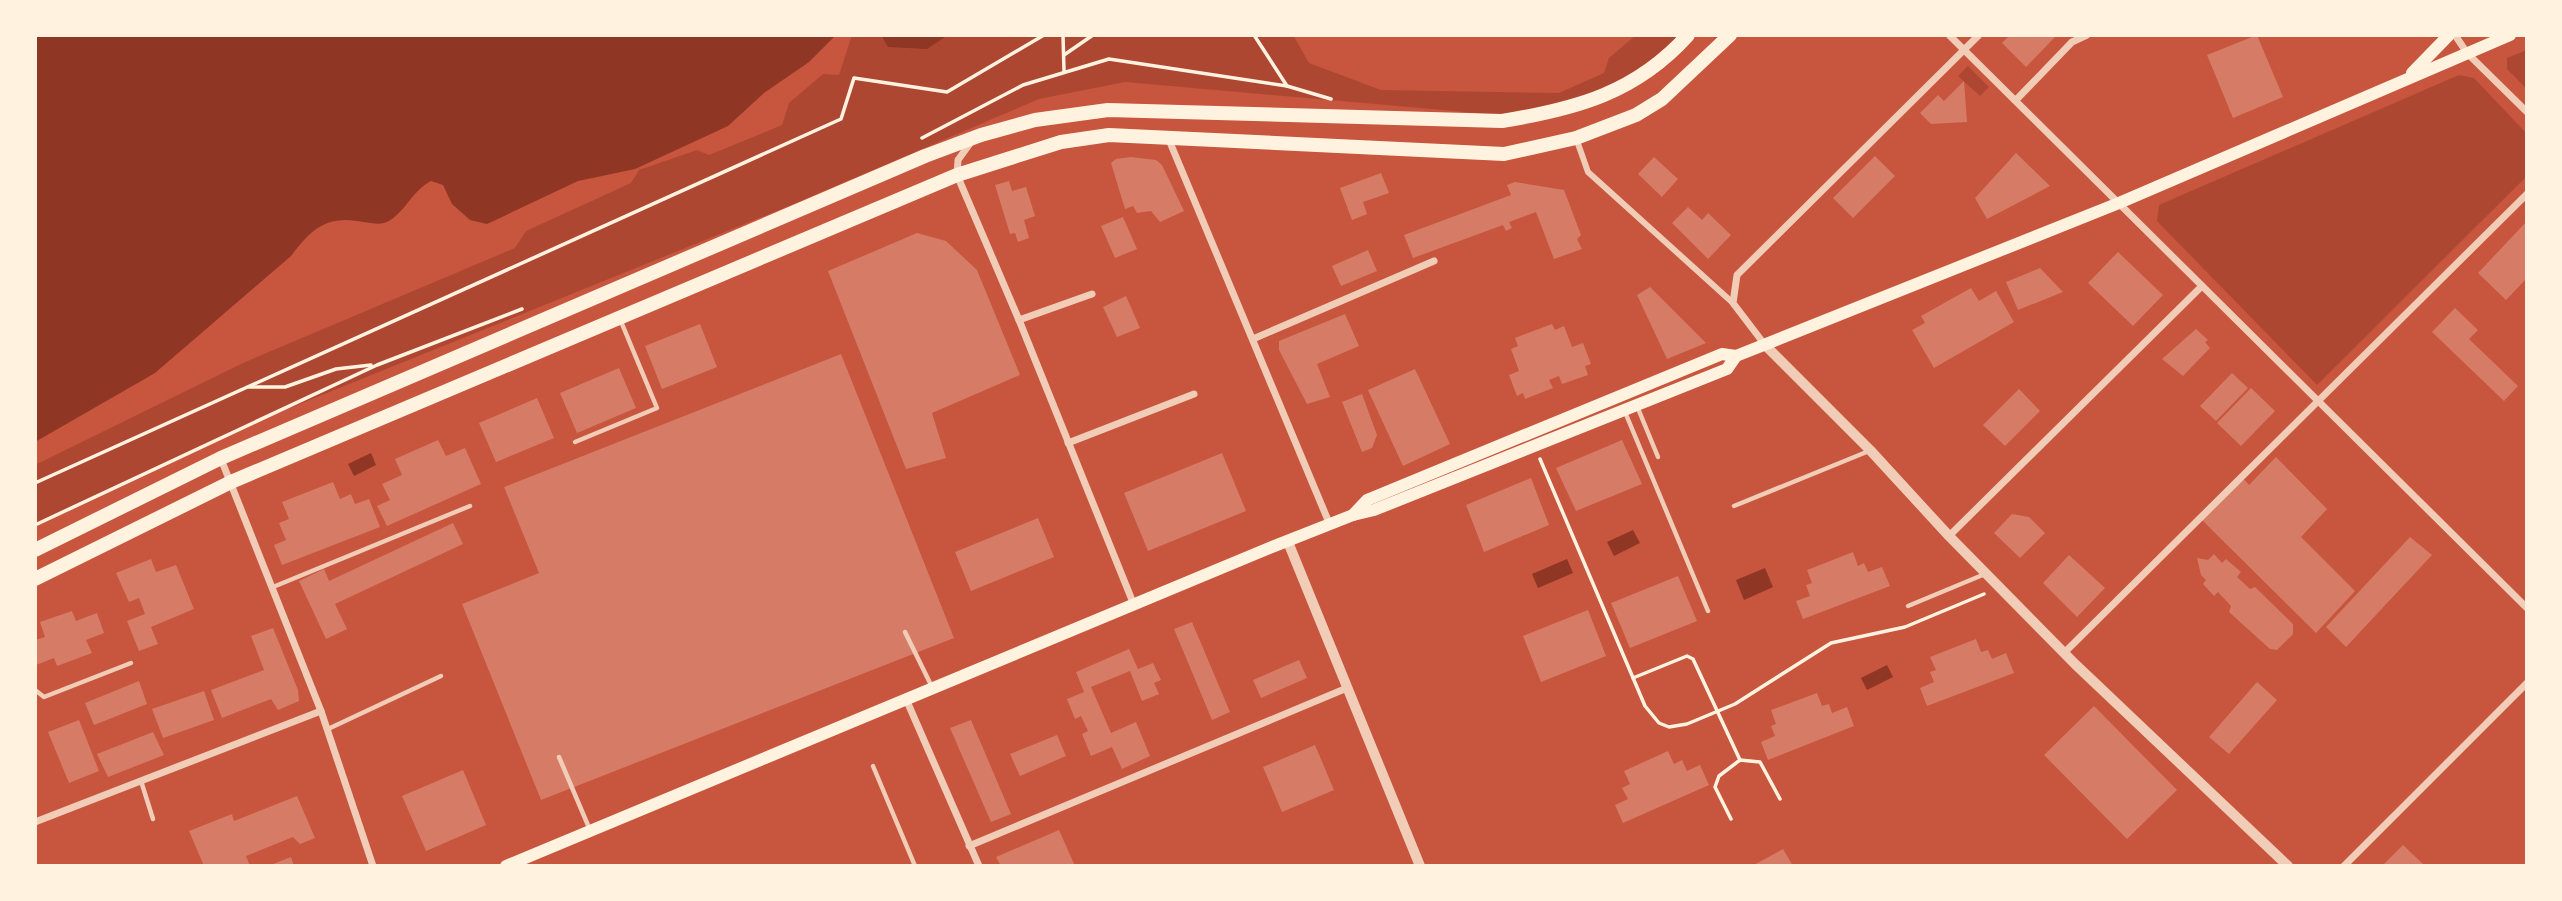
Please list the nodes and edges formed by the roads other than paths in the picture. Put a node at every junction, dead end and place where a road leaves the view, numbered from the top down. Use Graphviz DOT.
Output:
graph roads {
  1 [pos="1688,35"];
  2 [pos="1730,35"];
  3 [pos="1949,35"];
  4 [pos="1979,35"];
  5 [pos="2087,35"];
  6 [pos="2449,35"];
  7 [pos="2455,35"];
  8 [pos="2510,35"];
  9 [pos="1964,50"];
  10 [pos="2467,53"];
  11 [pos="2407,78"];
  12 [pos="2015,100"];
  13 [pos="2527,113"];
  14 [pos="981,135"];
  15 [pos="1576,138"];
  16 [pos="1169,139"];
  17 [pos="957,175"];
  18 [pos="2527,194"];
  19 [pos="2119,203"];
  20 [pos="1434,261"];
  21 [pos="2202,286"];
  22 [pos="1092,294"];
  23 [pos="1733,303"];
  24 [pos="620,318"];
  25 [pos="1019,320"];
  26 [pos="1253,339"];
  27 [pos="1765,345"];
  28 [pos="1736,356"];
  29 [pos="1194,394"];
  30 [pos="2318,401"];
  31 [pos="1630,407"];
  32 [pos="575,442"];
  33 [pos="1068,443"];
  34 [pos="1870,450"];
  35 [pos="1658,457"];
  36 [pos="221,458"];
  37 [pos="231,482"];
  38 [pos="470,506"];
  39 [pos="1734,506"];
  40 [pos="1353,515"];
  41 [pos="1330,525"];
  42 [pos="1948,536"];
  43 [pos="1288,542"];
  44 [pos="35,550"];
  45 [pos="1986,574"];
  46 [pos="35,579"];
  47 [pos="273,587"];
  48 [pos="1134,605"];
  49 [pos="1908,606"];
  50 [pos="2527,608"];
  51 [pos="1709,611"];
  52 [pos="905,632"];
  53 [pos="2064,653"];
  54 [pos="131,663"];
  55 [pos="441,676"];
  56 [pos="2527,683"];
  57 [pos="932,688"];
  58 [pos="1347,688"];
  59 [pos="35,690"];
  60 [pos="905,699"];
  61 [pos="321,710"];
  62 [pos="328,729"];
  63 [pos="559,757"];
  64 [pos="873,766"];
  65 [pos="141,781"];
  66 [pos="153,819"];
  67 [pos="35,822"];
  68 [pos="590,831"];
  69 [pos="969,846"];
  70 [pos="373,866"];
  71 [pos="506,866"];
  72 [pos="915,866"];
  73 [pos="979,866"];
  74 [pos="1420,866"];
  75 [pos="2288,866"];
  76 [pos="2344,866"];
  1 -- 14 [label="highway"];
  2 -- 15 [label="highway"];
  3 -- 9 [label="street"];
  4 -- 9 [label="street"];
  5 -- 12 [label="street"];
  6 -- 11 [label="main road"];
  7 -- 10 [label="street"];
  8 -- 10 [label="main road"];
  9 -- 12 [label="street"];
  9 -- 23 [label="street"];
  10 -- 11 [label="main road"];
  10 -- 13 [label="street"];
  11 -- 19 [label="main road"];
  12 -- 19 [label="street"];
  14 -- 17 [label="street"];
  14 -- 36 [label="highway"];
  15 -- 16 [label="highway"];
  15 -- 23 [label="street"];
  16 -- 17 [label="highway"];
  16 -- 26 [label="street"];
  17 -- 24 [label="highway"];
  17 -- 25 [label="street"];
  18 -- 30 [label="street"];
  19 -- 21 [label="street"];
  19 -- 27 [label="main road"];
  20 -- 26 [label="street"];
  21 -- 30 [label="street"];
  21 -- 42 [label="street"];
  22 -- 25 [label="street"];
  23 -- 27 [label="street"];
  24 -- 32 [label="lane"];
  24 -- 37 [label="highway"];
  25 -- 33 [label="street"];
  26 -- 41 [label="street"];
  27 -- 28 [label="main road"];
  27 -- 34 [label="street"];
  28 -- 31 [label="main road"];
  28 -- 40 [label="main road"];
  29 -- 33 [label="street"];
  30 -- 50 [label="street"];
  30 -- 53 [label="street"];
  31 -- 35 [label="lane"];
  31 -- 40 [label="main road"];
  31 -- 51 [label="lane"];
  33 -- 48 [label="street"];
  34 -- 39 [label="lane"];
  34 -- 42 [label="street"];
  36 -- 37 [label="street"];
  36 -- 44 [label="highway"];
  37 -- 46 [label="highway"];
  37 -- 47 [label="street"];
  38 -- 47 [label="lane"];
  40 -- 41 [label="main road"];
  41 -- 43 [label="main road"];
  42 -- 45 [label="street"];
  43 -- 48 [label="main road"];
  43 -- 58 [label="street"];
  45 -- 49 [label="lane"];
  45 -- 53 [label="street"];
  47 -- 61 [label="street"];
  48 -- 57 [label="main road"];
  52 -- 57 [label="lane"];
  53 -- 75 [label="street"];
  54 -- 59 [label="lane"];
  55 -- 62 [label="lane"];
  56 -- 76 [label="street"];
  57 -- 60 [label="main road"];
  58 -- 69 [label="street"];
  58 -- 74 [label="street"];
  60 -- 68 [label="main road"];
  60 -- 69 [label="street"];
  61 -- 62 [label="street"];
  61 -- 65 [label="street"];
  62 -- 70 [label="street"];
  63 -- 68 [label="lane"];
  64 -- 72 [label="lane"];
  65 -- 66 [label="lane"];
  65 -- 67 [label="street"];
  68 -- 71 [label="main road"];
  69 -- 73 [label="street"];
}
